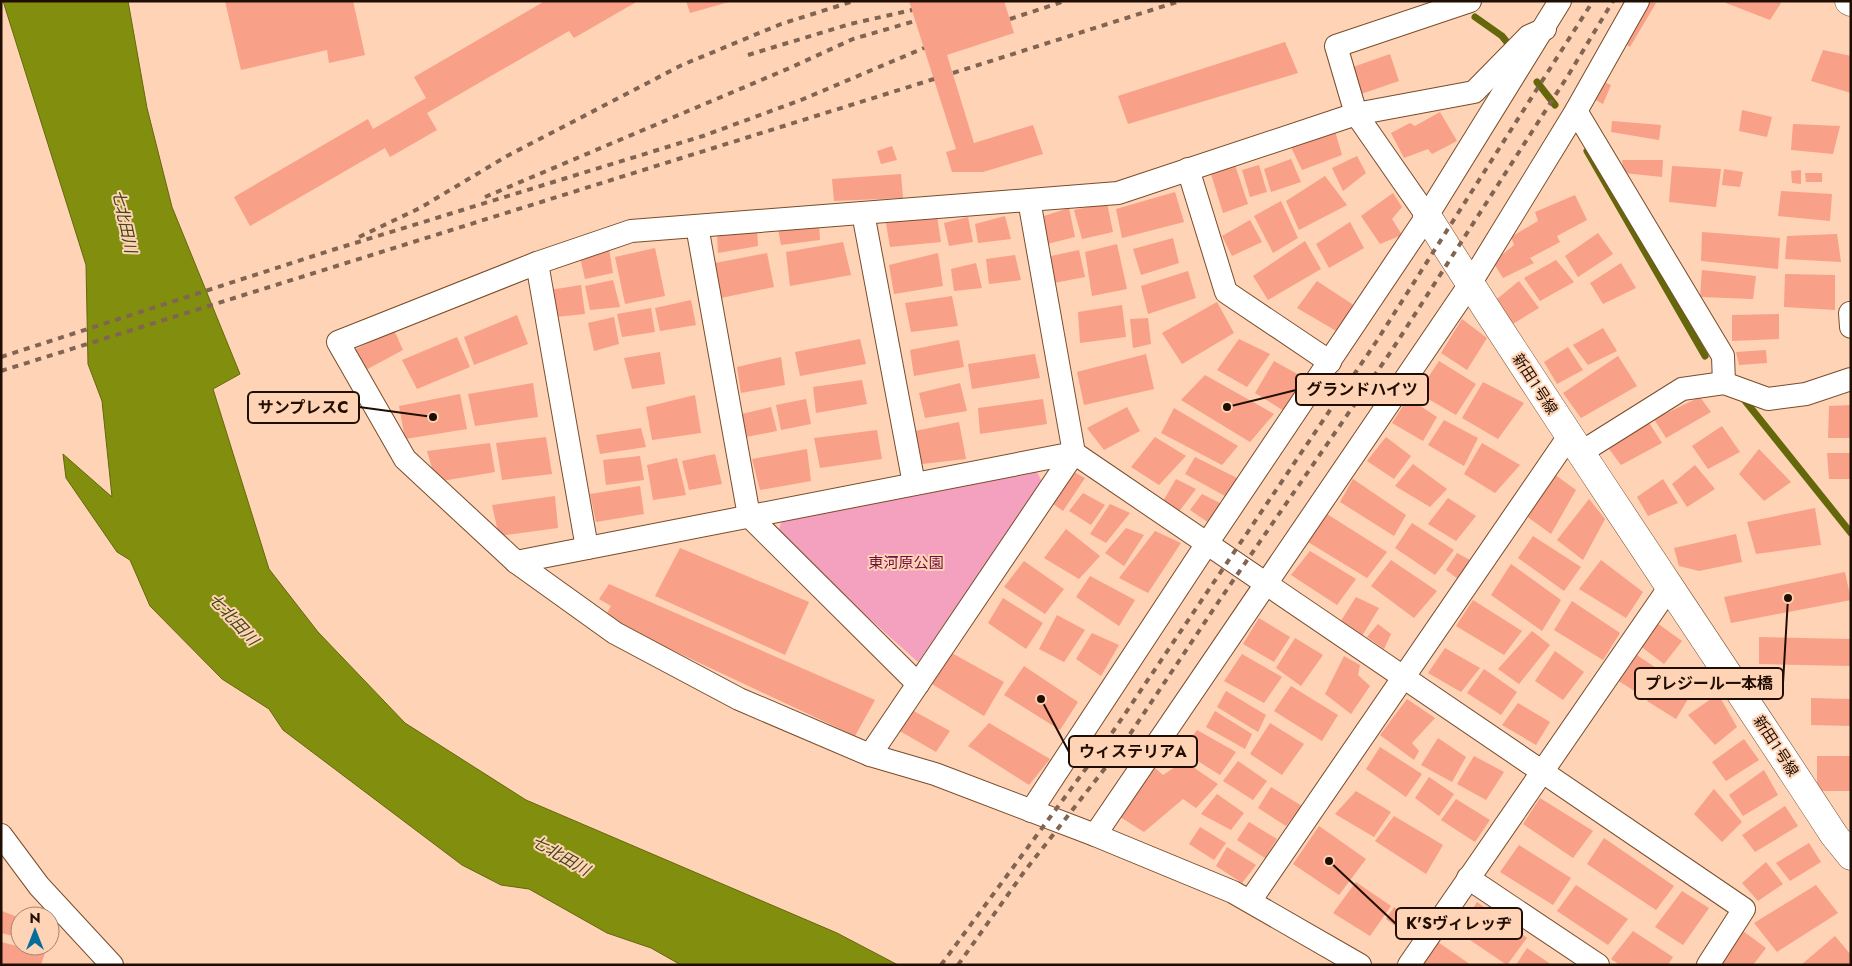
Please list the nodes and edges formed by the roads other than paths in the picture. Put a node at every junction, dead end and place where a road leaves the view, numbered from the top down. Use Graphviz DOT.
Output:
graph roads {
  1 [pos="1470,1"];
  2 [pos="1560,1"];
  3 [pos="1638,1"];
  4 [pos="1545,29"];
  5 [pos="1576,111"];
  6 [pos="1356,114"];
  7 [pos="1188,169"];
  8 [pos="1029,200"];
  9 [pos="863,213"];
  10 [pos="1427,216"];
  11 [pos="698,226"];
  12 [pos="537,263"];
  13 [pos="1470,284"];
  14 [pos="1330,362"];
  15 [pos="1851,379"];
  16 [pos="1724,383"];
  17 [pos="1574,444"];
  18 [pos="1074,453"];
  19 [pos="914,484"];
  20 [pos="748,516"];
  21 [pos="1206,545"];
  22 [pos="588,548"];
  23 [pos="516,562"];
  24 [pos="1267,584"];
  25 [pos="1671,585"];
  26 [pos="1405,678"];
  27 [pos="918,684"];
  28 [pos="870,755"];
  29 [pos="1541,770"];
  30 [pos="1031,811"];
  31 [pos="1,835"];
  32 [pos="1095,835"];
  33 [pos="1851,856"];
  34 [pos="1468,878"];
  35 [pos="1250,901"];
  36 [pos="112,965"];
  37 [pos="1360,965"];
  38 [pos="1409,965"];
  39 [pos="1598,965"];
  40 [pos="1708,965"];
  1 -- 6 [label="street, 新田１号線"];
  2 -- 4 [label="street"];
  3 -- 5 [label="street"];
  4 -- 6 [label="street"];
  4 -- 10 [label="street"];
  5 -- 13 [label="street"];
  5 -- 16 [label="street"];
  6 -- 7 [label="street"];
  6 -- 10 [label="street, 新田１号線"];
  7 -- 8 [label="street"];
  7 -- 14 [label="street"];
  8 -- 9 [label="street"];
  8 -- 18 [label="street"];
  9 -- 11 [label="street"];
  9 -- 19 [label="street"];
  10 -- 13 [label="street, 新田１号線"];
  10 -- 14 [label="street"];
  11 -- 12 [label="street"];
  11 -- 20 [label="street"];
  12 -- 22 [label="street"];
  12 -- 23 [label="street"];
  13 -- 17 [label="street, 新田１号線"];
  13 -- 24 [label="street"];
  14 -- 21 [label="street"];
  15 -- 16 [label="street"];
  16 -- 17 [label="street"];
  17 -- 25 [label="street, 新田１号線"];
  17 -- 26 [label="street"];
  18 -- 19 [label="street"];
  18 -- 21 [label="street"];
  18 -- 27 [label="street"];
  19 -- 20 [label="street"];
  20 -- 22 [label="street"];
  20 -- 27 [label="street"];
  21 -- 24 [label="street"];
  21 -- 30 [label="street"];
  22 -- 23 [label="street"];
  23 -- 28 [label="street"];
  24 -- 26 [label="street"];
  24 -- 32 [label="street"];
  25 -- 29 [label="street"];
  25 -- 33 [label="street, 新田１号線"];
  26 -- 29 [label="street"];
  26 -- 35 [label="street"];
  27 -- 28 [label="street"];
  28 -- 30 [label="street"];
  29 -- 34 [label="street"];
  29 -- 40 [label="street"];
  30 -- 32 [label="street"];
  31 -- 36 [label="street"];
  32 -- 35 [label="street"];
  34 -- 38 [label="street"];
  34 -- 39 [label="street"];
  35 -- 37 [label="street"];
}
